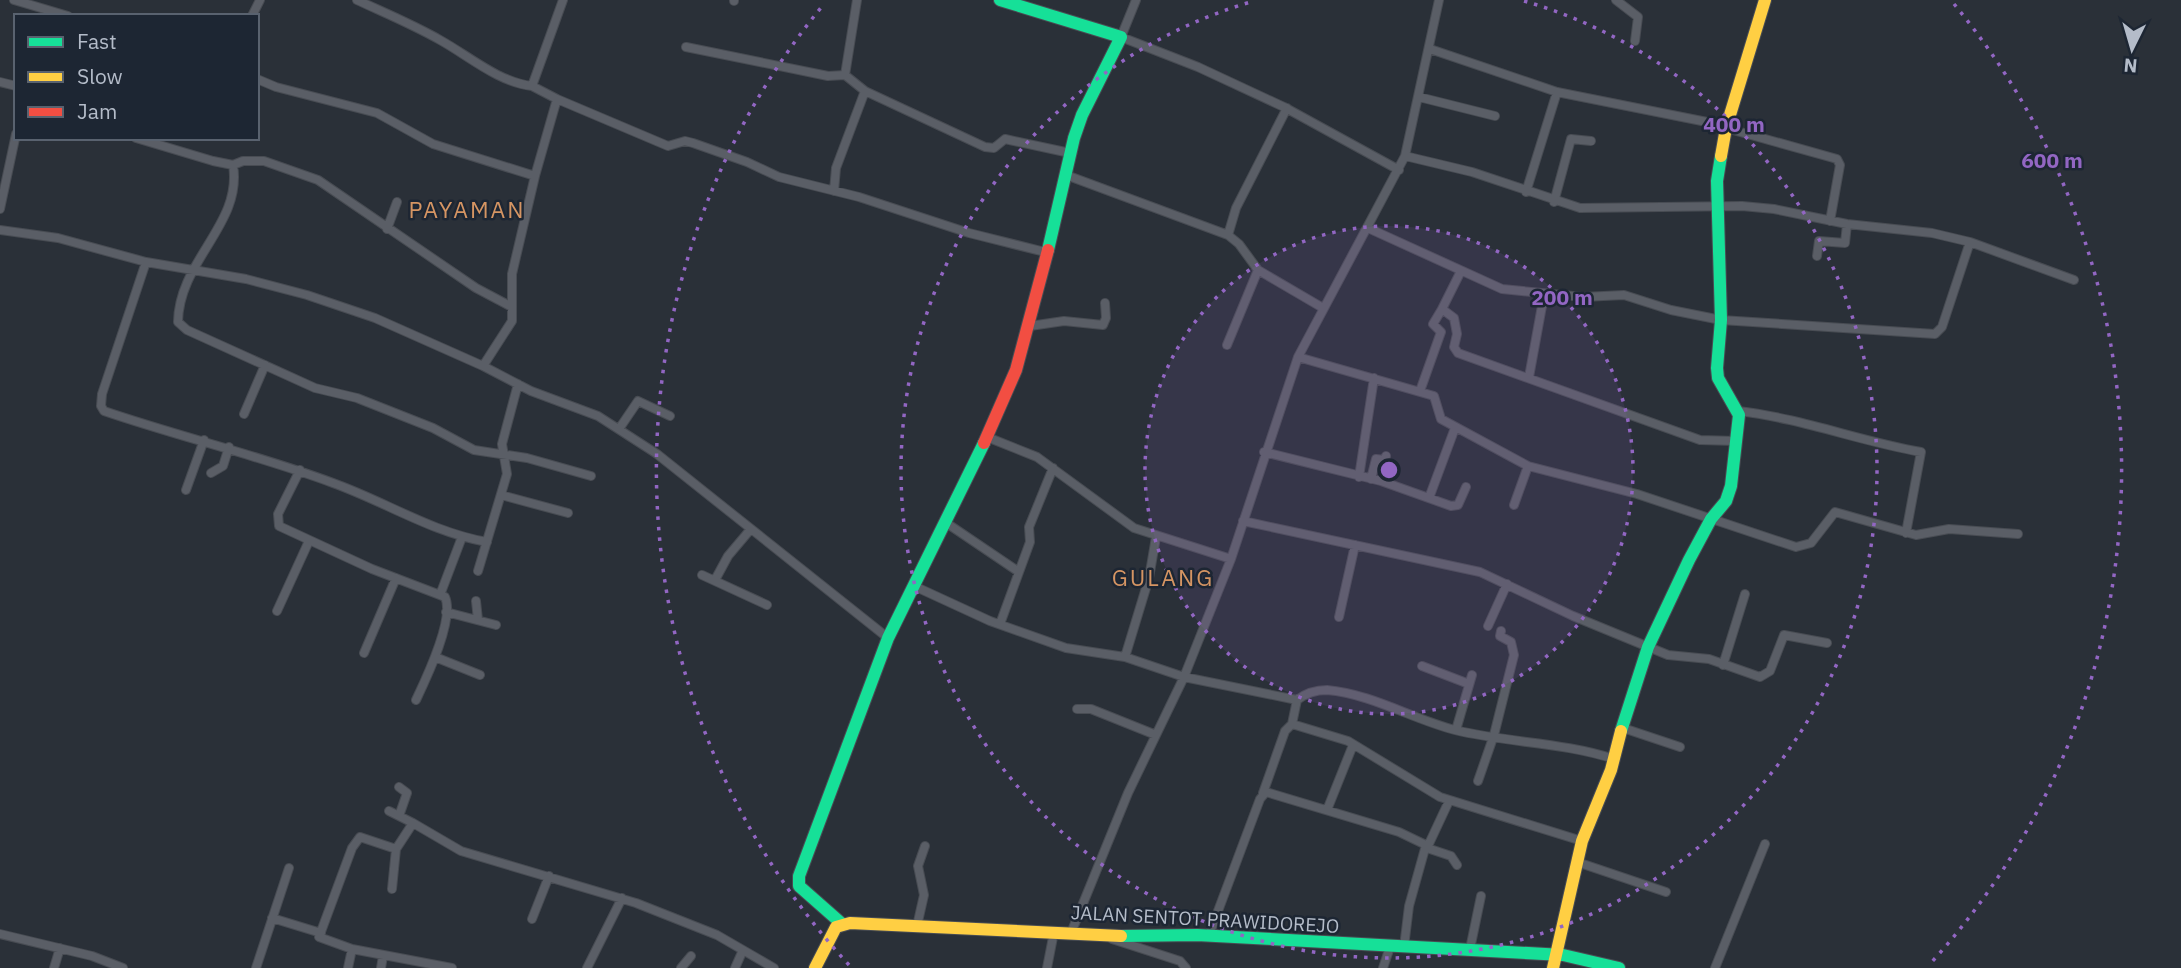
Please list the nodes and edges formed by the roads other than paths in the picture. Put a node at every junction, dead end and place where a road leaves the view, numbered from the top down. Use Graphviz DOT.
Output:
graph roads {
  1 [pos="15,0"];
  2 [pos="47,0"];
  3 [pos="357,0"];
  4 [pos="564,0"];
  5 [pos="857,0"];
  6 [pos="999,0"];
  7 [pos="1136,0"];
  8 [pos="1439,0"];
  9 [pos="1616,0"];
  10 [pos="1765,0"];
  11 [pos="44,13"];
  12 [pos="1121,37"];
  13 [pos="1635,41"];
  14 [pos="686,47"];
  15 [pos="1430,49"];
  16 [pos="845,75"];
  17 [pos="259,80"];
  18 [pos="532,86"];
  19 [pos="865,91"];
  20 [pos="1557,92"];
  21 [pos="1419,97"];
  22 [pos="557,99"];
  23 [pos="1287,108"];
  24 [pos="1495,116"];
  25 [pos="1726,127"];
  26 [pos="15,140"];
  27 [pos="143,140"];
  28 [pos="1591,141"];
  29 [pos="1070,153"];
  30 [pos="1405,156"];
  31 [pos="233,165"];
  32 [pos="1399,170"];
  33 [pos="1066,175"];
  34 [pos="535,176"];
  35 [pos="834,191"];
  36 [pos="1525,192"];
  37 [pos="397,202"];
  38 [pos="1554,202"];
  39 [pos="1716,206"];
  40 [pos="0,209"];
  41 [pos="1830,221"];
  42 [pos="1847,224"];
  43 [pos="1368,228"];
  44 [pos="387,229"];
  45 [pos="0,230"];
  46 [pos="1228,235"];
  47 [pos="1970,242"];
  48 [pos="1049,253"];
  49 [pos="1817,256"];
  50 [pos="146,262"];
  51 [pos="191,268"];
  52 [pos="1258,270"];
  53 [pos="1461,271"];
  54 [pos="2074,280"];
  55 [pos="1544,295"];
  56 [pos="1105,303"];
  57 [pos="512,307"];
  58 [pos="1323,308"];
  59 [pos="1442,309"];
  60 [pos="1721,320"];
  61 [pos="1030,326"];
  62 [pos="1227,345"];
  63 [pos="1298,357"];
  64 [pos="265,365"];
  65 [pos="483,366"];
  66 [pos="1529,377"];
  67 [pos="1374,378"];
  68 [pos="518,384"];
  69 [pos="1420,391"];
  70 [pos="1738,411"];
  71 [pos="244,414"];
  72 [pos="670,416"];
  73 [pos="1455,428"];
  74 [pos="619,429"];
  75 [pos="987,437"];
  76 [pos="204,440"];
  77 [pos="1736,441"];
  78 [pos="229,447"];
  79 [pos="1264,452"];
  80 [pos="505,454"];
  81 [pos="1386,456"];
  82 [pos="1528,466"];
  83 [pos="1053,468"];
  84 [pos="300,470"];
  85 [pos="211,473"];
  86 [pos="591,476"];
  87 [pos="1359,477"];
  88 [pos="1371,479"];
  89 [pos="1466,486"];
  90 [pos="186,490"];
  91 [pos="501,495"];
  92 [pos="1429,498"];
  93 [pos="1514,505"];
  94 [pos="568,513"];
  95 [pos="1711,519"];
  96 [pos="1243,521"];
  97 [pos="945,522"];
  98 [pos="750,530"];
  99 [pos="1906,533"];
  100 [pos="2018,534"];
  101 [pos="462,537"];
  102 [pos="1156,537"];
  103 [pos="309,541"];
  104 [pos="487,542"];
  105 [pos="1355,545"];
  106 [pos="1231,559"];
  107 [pos="478,571"];
  108 [pos="1019,572"];
  109 [pos="702,575"];
  110 [pos="396,578"];
  111 [pos="715,580"];
  112 [pos="1507,584"];
  113 [pos="914,586"];
  114 [pos="1745,594"];
  115 [pos="440,595"];
  116 [pos="476,601"];
  117 [pos="767,605"];
  118 [pos="277,611"];
  119 [pos="446,612"];
  120 [pos="1339,617"];
  121 [pos="478,620"];
  122 [pos="1000,624"];
  123 [pos="496,625"];
  124 [pos="1488,626"];
  125 [pos="1501,631"];
  126 [pos="888,638"];
  127 [pos="1827,643"];
  128 [pos="1648,647"];
  129 [pos="364,653"];
  130 [pos="435,657"];
  131 [pos="1125,657"];
  132 [pos="1723,665"];
  133 [pos="1422,666"];
  134 [pos="480,675"];
  135 [pos="1184,677"];
  136 [pos="416,700"];
  137 [pos="1297,700"];
  138 [pos="1077,709"];
  139 [pos="1292,724"];
  140 [pos="1623,728"];
  141 [pos="1456,730"];
  142 [pos="1156,735"];
  143 [pos="1494,735"];
  144 [pos="1353,745"];
  145 [pos="1680,747"];
  146 [pos="1614,759"];
  147 [pos="1478,781"];
  148 [pos="399,788"];
  149 [pos="1263,793"];
  150 [pos="1449,800"];
  151 [pos="1328,810"];
  152 [pos="389,811"];
  153 [pos="399,816"];
  154 [pos="413,824"];
  155 [pos="1581,841"];
  156 [pos="1765,844"];
  157 [pos="925,845"];
  158 [pos="1427,848"];
  159 [pos="396,849"];
  160 [pos="1577,862"];
  161 [pos="1457,864"];
  162 [pos="289,868"];
  163 [pos="549,876"];
  164 [pos="392,889"];
  165 [pos="1666,892"];
  166 [pos="1481,896"];
  167 [pos="622,898"];
  168 [pos="272,918"];
  169 [pos="532,919"];
  170 [pos="841,923"];
  171 [pos="917,926"];
  172 [pos="1054,932"];
  173 [pos="0,933"];
  174 [pos="321,933"];
  175 [pos="1071,933"];
  176 [pos="1103,936"];
  177 [pos="1209,936"];
  178 [pos="60,947"];
  179 [pos="1390,947"];
  180 [pos="1404,947"];
  181 [pos="1470,949"];
  182 [pos="352,950"];
  183 [pos="743,950"];
  184 [pos="383,956"];
  185 [pos="691,956"];
  186 [pos="1555,962"];
  187 [pos="54,968"];
  188 [pos="123,968"];
  189 [pos="256,968"];
  190 [pos="348,968"];
  191 [pos="382,968"];
  192 [pos="452,968"];
  193 [pos="587,968"];
  194 [pos="681,968"];
  195 [pos="735,968"];
  196 [pos="774,968"];
  197 [pos="815,968"];
  198 [pos="1047,968"];
  199 [pos="1186,968"];
  200 [pos="1383,968"];
  201 [pos="1619,968"];
  202 [pos="1715,968"];
  1 -- 11 [label="street"];
  2 -- 11 [label="street"];
  3 -- 18 [label="street"];
  4 -- 18 [label="street"];
  5 -- 16 [label="street"];
  6 -- 12 [label="street"];
  7 -- 12 [label="street"];
  8 -- 15 [label="street"];
  9 -- 13 [label="street"];
  10 -- 25 [label="street"];
  12 -- 23 [label="street"];
  12 -- 29 [label="street"];
  14 -- 16 [label="street"];
  15 -- 20 [label="street"];
  15 -- 21 [label="street"];
  16 -- 19 [label="street"];
  17 -- 34 [label="street"];
  18 -- 22 [label="street"];
  19 -- 29 [label="street"];
  19 -- 35 [label="street"];
  20 -- 25 [label="street"];
  20 -- 36 [label="street"];
  21 -- 24 [label="street"];
  21 -- 30 [label="street"];
  22 -- 34 [label="street"];
  22 -- 35 [label="street"];
  23 -- 32 [label="street"];
  23 -- 46 [label="street"];
  25 -- 39 [label="street"];
  25 -- 41 [label="street"];
  26 -- 40 [label="street"];
  27 -- 31 [label="street"];
  28 -- 38 [label="street"];
  29 -- 33 [label="street"];
  30 -- 32 [label="street"];
  30 -- 36 [label="street"];
  31 -- 44 [label="street"];
  31 -- 51 [label="street"];
  32 -- 43 [label="street"];
  33 -- 46 [label="street"];
  33 -- 48 [label="street"];
  34 -- 57 [label="street"];
  35 -- 48 [label="street"];
  36 -- 38 [label="street"];
  37 -- 44 [label="street"];
  38 -- 39 [label="street"];
  39 -- 41 [label="street"];
  39 -- 60 [label="street"];
  41 -- 42 [label="street"];
  42 -- 47 [label="street"];
  42 -- 49 [label="street"];
  43 -- 53 [label="street"];
  43 -- 58 [label="street"];
  44 -- 57 [label="street"];
  45 -- 50 [label="street"];
  46 -- 52 [label="street"];
  47 -- 54 [label="street"];
  47 -- 60 [label="street"];
  48 -- 61 [label="street"];
  50 -- 51 [label="street"];
  50 -- 76 [label="street"];
  51 -- 64 [label="street"];
  51 -- 65 [label="street"];
  52 -- 58 [label="street"];
  52 -- 62 [label="street"];
  53 -- 55 [label="street"];
  53 -- 59 [label="street"];
  55 -- 60 [label="street"];
  55 -- 66 [label="street"];
  56 -- 61 [label="street"];
  57 -- 65 [label="street"];
  58 -- 63 [label="street"];
  59 -- 66 [label="street"];
  59 -- 69 [label="street"];
  60 -- 70 [label="street"];
  61 -- 75 [label="street"];
  63 -- 67 [label="street"];
  63 -- 79 [label="street"];
  64 -- 71 [label="street"];
  64 -- 80 [label="street"];
  65 -- 68 [label="street"];
  66 -- 77 [label="street"];
  67 -- 69 [label="street"];
  67 -- 87 [label="street"];
  68 -- 74 [label="street"];
  68 -- 80 [label="street"];
  69 -- 73 [label="street"];
  70 -- 77 [label="street"];
  70 -- 99 [label="street"];
  72 -- 74 [label="street"];
  73 -- 82 [label="street"];
  73 -- 92 [label="street"];
  74 -- 98 [label="street"];
  75 -- 83 [label="street"];
  75 -- 97 [label="street"];
  76 -- 78 [label="street"];
  76 -- 90 [label="street"];
  77 -- 95 [label="street"];
  78 -- 84 [label="street"];
  78 -- 85 [label="street"];
  79 -- 87 [label="street"];
  79 -- 96 [label="street"];
  80 -- 86 [label="street"];
  80 -- 91 [label="street"];
  81 -- 88 [label="street"];
  82 -- 93 [label="street"];
  82 -- 95 [label="street"];
  83 -- 102 [label="street"];
  83 -- 108 [label="street"];
  84 -- 101 [label="street"];
  84 -- 103 [label="street"];
  87 -- 88 [label="street"];
  88 -- 92 [label="street"];
  89 -- 92 [label="street"];
  91 -- 94 [label="street"];
  91 -- 104 [label="street"];
  95 -- 99 [label="street"];
  95 -- 128 [label="street"];
  96 -- 105 [label="street"];
  96 -- 106 [label="street"];
  97 -- 108 [label="street"];
  97 -- 113 [label="street"];
  98 -- 111 [label="street"];
  98 -- 126 [label="street"];
  99 -- 100 [label="street"];
  101 -- 104 [label="street"];
  101 -- 115 [label="street"];
  102 -- 106 [label="street"];
  102 -- 131 [label="street"];
  103 -- 110 [label="street"];
  103 -- 118 [label="street"];
  104 -- 107 [label="street"];
  105 -- 112 [label="street"];
  105 -- 120 [label="street"];
  106 -- 135 [label="street"];
  108 -- 122 [label="street"];
  109 -- 111 [label="street"];
  110 -- 115 [label="street"];
  110 -- 129 [label="street"];
  111 -- 117 [label="street"];
  112 -- 124 [label="street"];
  112 -- 128 [label="street"];
  113 -- 122 [label="street"];
  113 -- 126 [label="street"];
  114 -- 132 [label="street"];
  115 -- 119 [label="street"];
  116 -- 121 [label="street"];
  119 -- 121 [label="street"];
  119 -- 130 [label="street"];
  121 -- 123 [label="street"];
  122 -- 131 [label="street"];
  125 -- 143 [label="street"];
  126 -- 170 [label="street"];
  127 -- 132 [label="street"];
  128 -- 132 [label="street"];
  128 -- 140 [label="street"];
  130 -- 134 [label="street"];
  130 -- 136 [label="street"];
  131 -- 135 [label="street"];
  133 -- 141 [label="street"];
  135 -- 137 [label="street"];
  135 -- 142 [label="street"];
  137 -- 139 [label="street"];
  137 -- 141 [label="street"];
  138 -- 142 [label="street"];
  139 -- 144 [label="street"];
  139 -- 149 [label="street"];
  140 -- 145 [label="street"];
  140 -- 146 [label="street"];
  141 -- 143 [label="street"];
  142 -- 175 [label="street"];
  143 -- 146 [label="street"];
  143 -- 147 [label="street"];
  144 -- 150 [label="street"];
  144 -- 151 [label="street"];
  146 -- 155 [label="street"];
  148 -- 153 [label="street"];
  149 -- 151 [label="street"];
  149 -- 177 [label="street"];
  150 -- 155 [label="street"];
  150 -- 158 [label="street"];
  151 -- 158 [label="street"];
  152 -- 153 [label="street"];
  153 -- 154 [label="street"];
  154 -- 159 [label="street"];
  154 -- 163 [label="street"];
  155 -- 160 [label="street"];
  156 -- 202 [label="street"];
  157 -- 171 [label="street"];
  158 -- 161 [label="street"];
  158 -- 180 [label="street"];
  159 -- 164 [label="street"];
  159 -- 174 [label="street"];
  160 -- 165 [label="street"];
  160 -- 186 [label="street"];
  162 -- 168 [label="street"];
  163 -- 167 [label="street"];
  163 -- 169 [label="street"];
  166 -- 181 [label="street"];
  167 -- 183 [label="street"];
  167 -- 193 [label="street"];
  168 -- 174 [label="street"];
  168 -- 189 [label="street"];
  170 -- 171 [label="street, JALAN SENTOT PRAWIDOREJO"];
  170 -- 197 [label="street"];
  171 -- 172 [label="street, JALAN SENTOT PRAWIDOREJO"];
  172 -- 175 [label="street, JALAN SENTOT PRAWIDOREJO"];
  172 -- 198 [label="street"];
  173 -- 178 [label="street"];
  174 -- 182 [label="street"];
  175 -- 176 [label="street, JALAN SENTOT PRAWIDOREJO"];
  176 -- 177 [label="street, JALAN SENTOT PRAWIDOREJO"];
  176 -- 199 [label="street"];
  177 -- 179 [label="street, JALAN SENTOT PRAWIDOREJO"];
  178 -- 187 [label="street"];
  178 -- 188 [label="street"];
  179 -- 180 [label="street, JALAN SENTOT PRAWIDOREJO"];
  179 -- 200 [label="street"];
  180 -- 181 [label="street, JALAN SENTOT PRAWIDOREJO"];
  181 -- 186 [label="street, JALAN SENTOT PRAWIDOREJO"];
  182 -- 184 [label="street"];
  182 -- 190 [label="street"];
  183 -- 195 [label="street"];
  183 -- 196 [label="street"];
  184 -- 191 [label="street"];
  184 -- 192 [label="street"];
  185 -- 194 [label="street"];
  186 -- 201 [label="street, JALAN SENTOT PRAWIDOREJO"];
}
